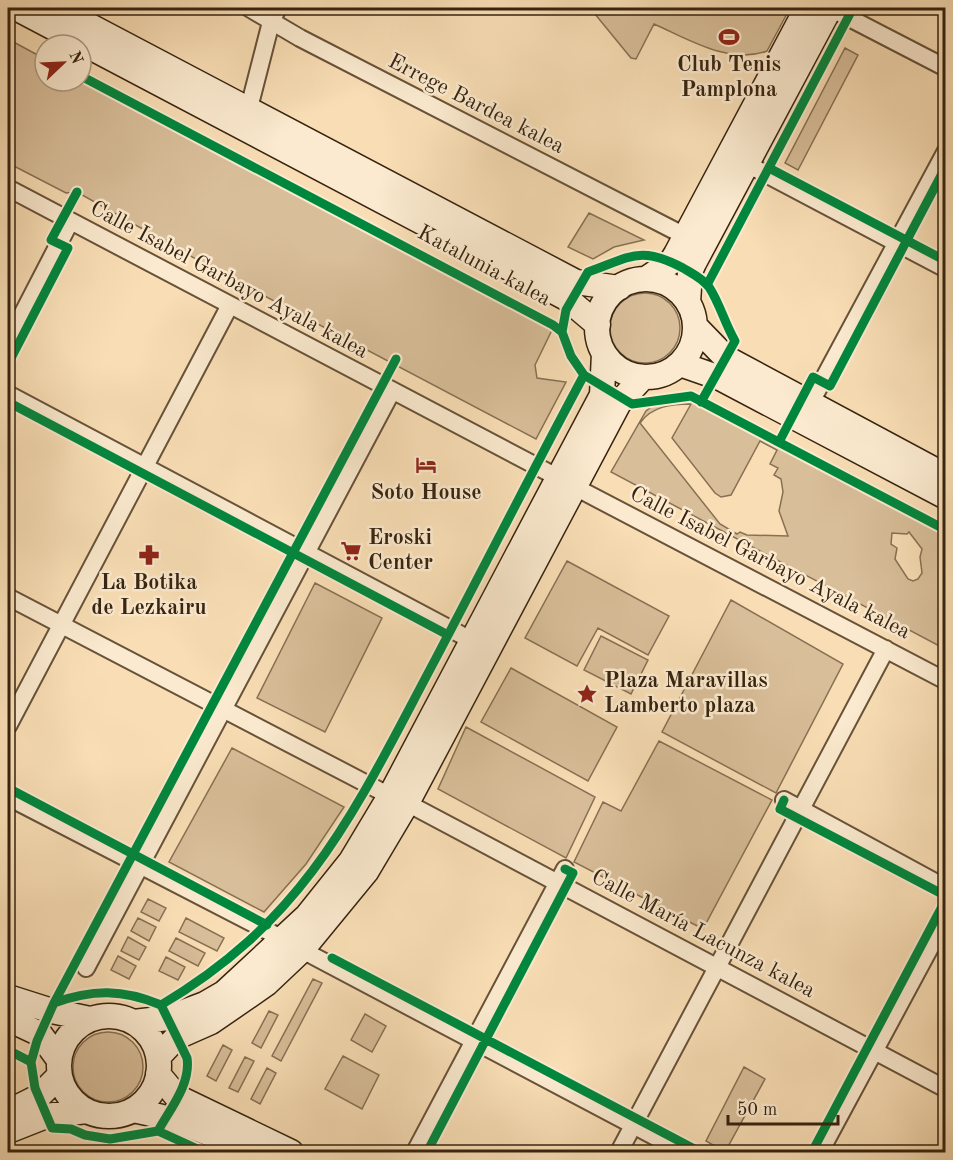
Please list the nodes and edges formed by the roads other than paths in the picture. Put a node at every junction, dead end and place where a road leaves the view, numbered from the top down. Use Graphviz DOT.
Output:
graph roads {
  1 [pos="16,8"];
  2 [pos="56,8"];
  3 [pos="249,8"];
  4 [pos="807,8"];
  5 [pos="830,8"];
  6 [pos="274,15"];
  7 [pos="945,68"];
  8 [pos="249,108"];
  9 [pos="945,151"];
  10 [pos="747,164"];
  11 [pos="8,188"];
  12 [pos="70,222"];
  13 [pos="686,236"];
  14 [pos="896,243"];
  15 [pos="945,269"];
  16 [pos="646,279"];
  17 [pos="618,288"];
  18 [pos="688,303"];
  19 [pos="230,305"];
  20 [pos="597,325"];
  21 [pos="695,326"];
  22 [pos="8,342"];
  23 [pos="604,353"];
  24 [pos="680,364"];
  25 [pos="643,377"];
  26 [pos="392,391"];
  27 [pos="8,394"];
  28 [pos="810,404"];
  29 [pos="146,468"];
  30 [pos="945,476"];
  31 [pos="565,482"];
  32 [pos="945,496"];
  33 [pos="306,552"];
  34 [pos="8,597"];
  35 [pos="61,625"];
  36 [pos="471,640"];
  37 [pos="886,649"];
  38 [pos="945,681"];
  39 [pos="222,709"];
  40 [pos="8,726"];
  41 [pos="8,797"];
  42 [pos="398,800"];
  43 [pos="784,800"];
  44 [pos="801,809"];
  45 [pos="139,865"];
  46 [pos="561,876"];
  47 [pos="945,888"];
  48 [pos="945,918"];
  49 [pos="292,945"];
  50 [pos="86,968"];
  51 [pos="717,968"];
  52 [pos="8,997"];
  53 [pos="8,1019"];
  54 [pos="90,1019"];
  55 [pos="134,1022"];
  56 [pos="474,1042"];
  57 [pos="874,1051"];
  58 [pos="158,1066"];
  59 [pos="59,1068"];
  60 [pos="945,1089"];
  61 [pos="133,1110"];
  62 [pos="86,1111"];
  63 [pos="8,1112"];
  64 [pos="634,1126"];
  65 [pos="8,1131"];
  66 [pos="249,1152"];
  67 [pos="291,1152"];
  68 [pos="415,1152"];
  69 [pos="620,1152"];
  70 [pos="684,1152"];
  71 [pos="820,1152"];
  1 -- 20 [label="main road, Katalunia kalea"];
  2 -- 8 [label="main road, Katalunia kalea"];
  3 -- 6 [label="street, Errege Bardea kalea"];
  4 -- 13 [label="main road"];
  5 -- 7 [label="street"];
  5 -- 10 [label="main road"];
  6 -- 8 [label="street"];
  6 -- 13 [label="street, Errege Bardea kalea"];
  8 -- 17 [label="main road, Katalunia kalea"];
  9 -- 14 [label="street"];
  10 -- 14 [label="street"];
  10 -- 18 [label="main road"];
  11 -- 12 [label="street, Calle Isabel Garbayo Ayala kalea"];
  12 -- 19 [label="street, Calle Isabel Garbayo Ayala kalea"];
  12 -- 22 [label="street"];
  13 -- 16 [label="main road"];
  14 -- 15 [label="street"];
  14 -- 28 [label="street"];
  16 -- 17 [label="main road"];
  16 -- 18 [label="main road"];
  17 -- 20 [label="main road"];
  18 -- 21 [label="main road"];
  19 -- 26 [label="street, Calle Isabel Garbayo Ayala kalea"];
  19 -- 29 [label="street"];
  20 -- 23 [label="main road"];
  21 -- 24 [label="main road"];
  21 -- 28 [label="main road"];
  23 -- 25 [label="main road"];
  23 -- 31 [label="main road"];
  24 -- 25 [label="main road"];
  24 -- 32 [label="main road"];
  25 -- 31 [label="main road"];
  26 -- 31 [label="street, Calle Isabel Garbayo Ayala kalea"];
  26 -- 33 [label="street"];
  27 -- 29 [label="street"];
  28 -- 30 [label="main road"];
  29 -- 33 [label="street"];
  29 -- 35 [label="street"];
  31 -- 36 [label="main road"];
  31 -- 37 [label="street, Calle Isabel Garbayo Ayala kalea"];
  31 -- 42 [label="main road"];
  33 -- 36 [label="street"];
  33 -- 39 [label="street"];
  34 -- 35 [label="street, Calle María Lacunza kalea"];
  35 -- 39 [label="street, Calle María Lacunza kalea"];
  35 -- 40 [label="street"];
  36 -- 42 [label="main road"];
  37 -- 38 [label="street, Calle Isabel Garbayo Ayala kalea"];
  37 -- 44 [label="street"];
  39 -- 42 [label="street, Calle María Lacunza kalea"];
  39 -- 45 [label="street"];
  41 -- 45 [label="street"];
  42 -- 46 [label="street, Calle María Lacunza kalea"];
  42 -- 49 [label="main road"];
  43 -- 44 [label="street"];
  44 -- 47 [label="street"];
  44 -- 51 [label="street"];
  45 -- 49 [label="street"];
  45 -- 50 [label="street"];
  46 -- 51 [label="street, Calle María Lacunza kalea"];
  46 -- 56 [label="street"];
  48 -- 57 [label="street"];
  49 -- 55 [label="main road"];
  49 -- 56 [label="street"];
  49 -- 58 [label="main road"];
  51 -- 57 [label="street, Calle María Lacunza kalea"];
  51 -- 64 [label="street"];
  52 -- 54 [label="main road"];
  53 -- 59 [label="main road"];
  54 -- 55 [label="main road"];
  54 -- 59 [label="main road"];
  55 -- 58 [label="main road"];
  56 -- 64 [label="street"];
  56 -- 68 [label="street"];
  57 -- 60 [label="street, Calle María Lacunza kalea"];
  57 -- 71 [label="street"];
  58 -- 61 [label="main road"];
  58 -- 67 [label="main road"];
  59 -- 62 [label="main road"];
  59 -- 63 [label="main road"];
  61 -- 62 [label="main road"];
  61 -- 66 [label="main road"];
  62 -- 65 [label="main road"];
  64 -- 69 [label="street"];
  64 -- 70 [label="street"];
}
